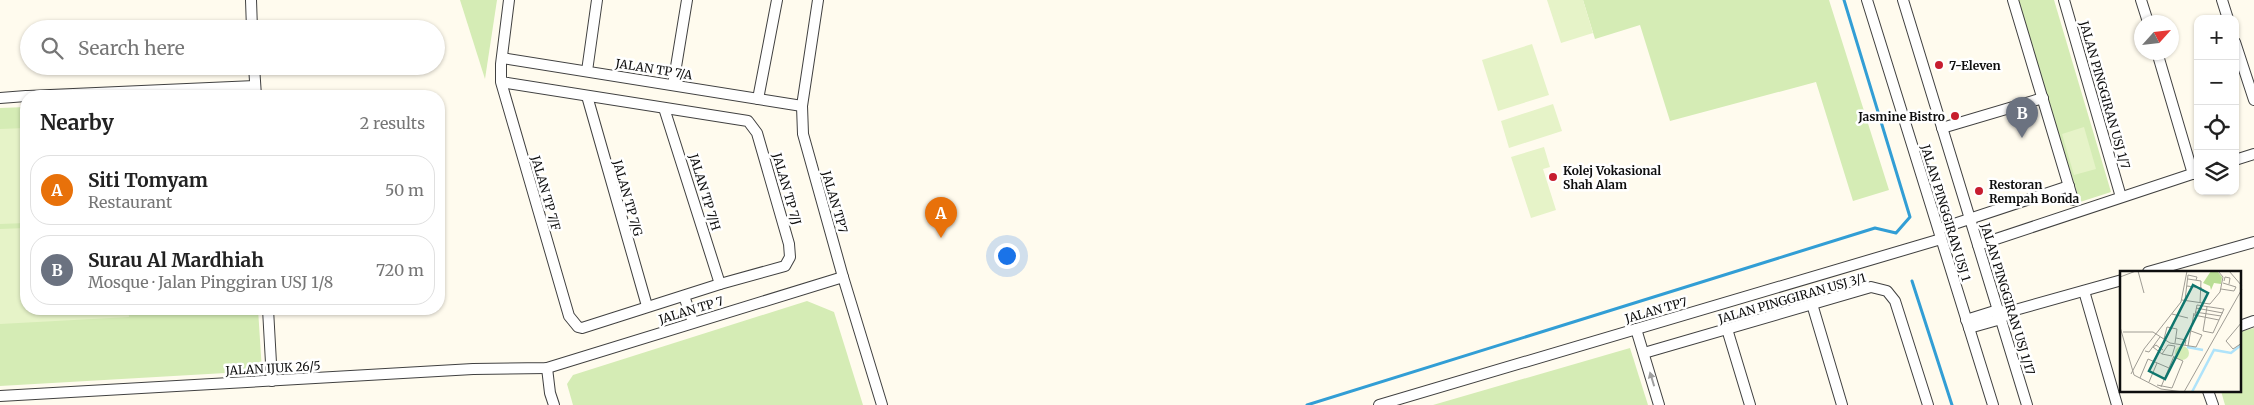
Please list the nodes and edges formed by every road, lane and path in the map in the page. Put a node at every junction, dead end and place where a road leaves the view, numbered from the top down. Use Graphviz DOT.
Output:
graph roads {
  1 [pos="251,0"];
  2 [pos="509,0"];
  3 [pos="597,0"];
  4 [pos="687,0"];
  5 [pos="777,0"];
  6 [pos="818,0"];
  7 [pos="1867,0"];
  8 [pos="1903,0"];
  9 [pos="2013,0"];
  10 [pos="2064,0"];
  11 [pos="2141,0"];
  12 [pos="2222,0"];
  13 [pos="2146,15"];
  14 [pos="2227,15"];
  15 [pos="252,20"];
  16 [pos="2239,54"];
  17 [pos="502,58"];
  18 [pos="2160,60"];
  19 [pos="587,71"];
  20 [pos="255,75"];
  21 [pos="501,82"];
  22 [pos="673,85"];
  23 [pos="256,90"];
  24 [pos="587,96"];
  25 [pos="20,97"];
  26 [pos="0,98"];
  27 [pos="2042,98"];
  28 [pos="758,99"];
  29 [pos="2254,100"];
  30 [pos="802,106"];
  31 [pos="664,108"];
  32 [pos="1942,128"];
  33 [pos="2254,154"];
  34 [pos="2239,159"];
  35 [pos="2194,170"];
  36 [pos="2194,173"];
  37 [pos="2069,186"];
  38 [pos="2121,198"];
  39 [pos="2074,200"];
  40 [pos="1970,219"];
  41 [pos="1940,234"];
  42 [pos="2254,242"];
  43 [pos="1978,245"];
  44 [pos="2170,270"];
  45 [pos="843,277"];
  46 [pos="2120,281"];
  47 [pos="720,284"];
  48 [pos="2084,291"];
  49 [pos="684,296"];
  50 [pos="1812,304"];
  51 [pos="648,306"];
  52 [pos="2002,314"];
  53 [pos="268,315"];
  54 [pos="693,322"];
  55 [pos="1967,324"];
  56 [pos="1636,329"];
  57 [pos="1727,329"];
  58 [pos="1644,353"];
  59 [pos="547,368"];
  60 [pos="272,381"];
  61 [pos="2208,392"];
  62 [pos="0,396"];
  63 [pos="554,405"];
  64 [pos="882,405"];
  65 [pos="1379,405"];
  66 [pos="1660,405"];
  67 [pos="1750,405"];
  68 [pos="1842,405"];
  69 [pos="1928,405"];
  70 [pos="1993,405"];
  71 [pos="2027,405"];
  72 [pos="2117,405"];
  73 [pos="2213,405"];
  1 -- 15 [label="street"];
  2 -- 17 [label="street, JALAN TP 7/F"];
  3 -- 19 [label="street"];
  4 -- 22 [label="street"];
  5 -- 28 [label="street"];
  6 -- 30 [label="street, JALAN TP7"];
  7 -- 41 [label="street, JALAN PINGGIRAN USJ 1"];
  8 -- 32 [label="street, JALAN PINGGIRAN USJ 1/17"];
  9 -- 27 [label="street"];
  10 -- 38 [label="street, JALAN PINGGIRAN USJ 1/7"];
  11 -- 13 [label="street"];
  12 -- 14 [label="street"];
  16 -- 29 [label="street"];
  17 -- 19 [label="street, JALAN TP 7/A"];
  17 -- 21 [label="street, JALAN TP 7/F"];
  18 -- 35 [label="street"];
  19 -- 22 [label="street, JALAN TP 7/A"];
  20 -- 23 [label="street"];
  21 -- 24 [label="street"];
  21 -- 51 [label="street, JALAN TP 7/F"];
  22 -- 28 [label="street, JALAN TP 7/A"];
  24 -- 31 [label="street"];
  24 -- 51 [label="street, JALAN TP 7/G"];
  25 -- 26 [label="street"];
  27 -- 32 [label="street"];
  27 -- 37 [label="street"];
  28 -- 30 [label="street, JALAN TP 7/A"];
  30 -- 45 [label="street, JALAN TP7"];
  31 -- 47 [label="street, JALAN TP 7/H"];
  31 -- 47 [label="street, JALAN TP 7/J"];
  32 -- 40 [label="street, JALAN PINGGIRAN USJ 1/17"];
  33 -- 34 [label="street"];
  36 -- 38 [label="street"];
  37 -- 39 [label="street"];
  37 -- 40 [label="street, JALAN TP7"];
  38 -- 43 [label="street"];
  40 -- 41 [label="street, JALAN TP7"];
  40 -- 43 [label="street, JALAN PINGGIRAN USJ 1/17"];
  41 -- 55 [label="street, JALAN PINGGIRAN USJ 1"];
  41 -- 56 [label="street, JALAN TP7"];
  42 -- 44 [label="street"];
  43 -- 52 [label="street, JALAN PINGGIRAN USJ 1/17"];
  45 -- 54 [label="street, JALAN TP 7"];
  45 -- 64 [label="street, JALAN TP7"];
  46 -- 48 [label="street"];
  47 -- 49 [label="street"];
  48 -- 52 [label="street"];
  48 -- 72 [label="street"];
  49 -- 51 [label="street"];
  49 -- 54 [label="street"];
  50 -- 57 [label="street, JALAN PINGGIRAN USJ 3/1"];
  50 -- 68 [label="street"];
  50 -- 69 [label="street, JALAN PINGGIRAN USJ 3/1"];
  52 -- 55 [label="street"];
  52 -- 71 [label="street, JALAN PINGGIRAN USJ 1/17"];
  53 -- 60 [label="street"];
  54 -- 59 [label="street, JALAN TP 7"];
  55 -- 70 [label="street, JALAN PINGGIRAN USJ 1"];
  56 -- 58 [label="street"];
  56 -- 65 [label="street, JALAN TP7"];
  57 -- 58 [label="street, JALAN PINGGIRAN USJ 3/1"];
  57 -- 67 [label="street"];
  66 -- 58 [label="street, one-way"];
  59 -- 60 [label="street, JALAN IJUK 26/5"];
  59 -- 63 [label="street"];
  60 -- 62 [label="street, JALAN IJUK 26/5"];
  61 -- 73 [label="street"];
}
